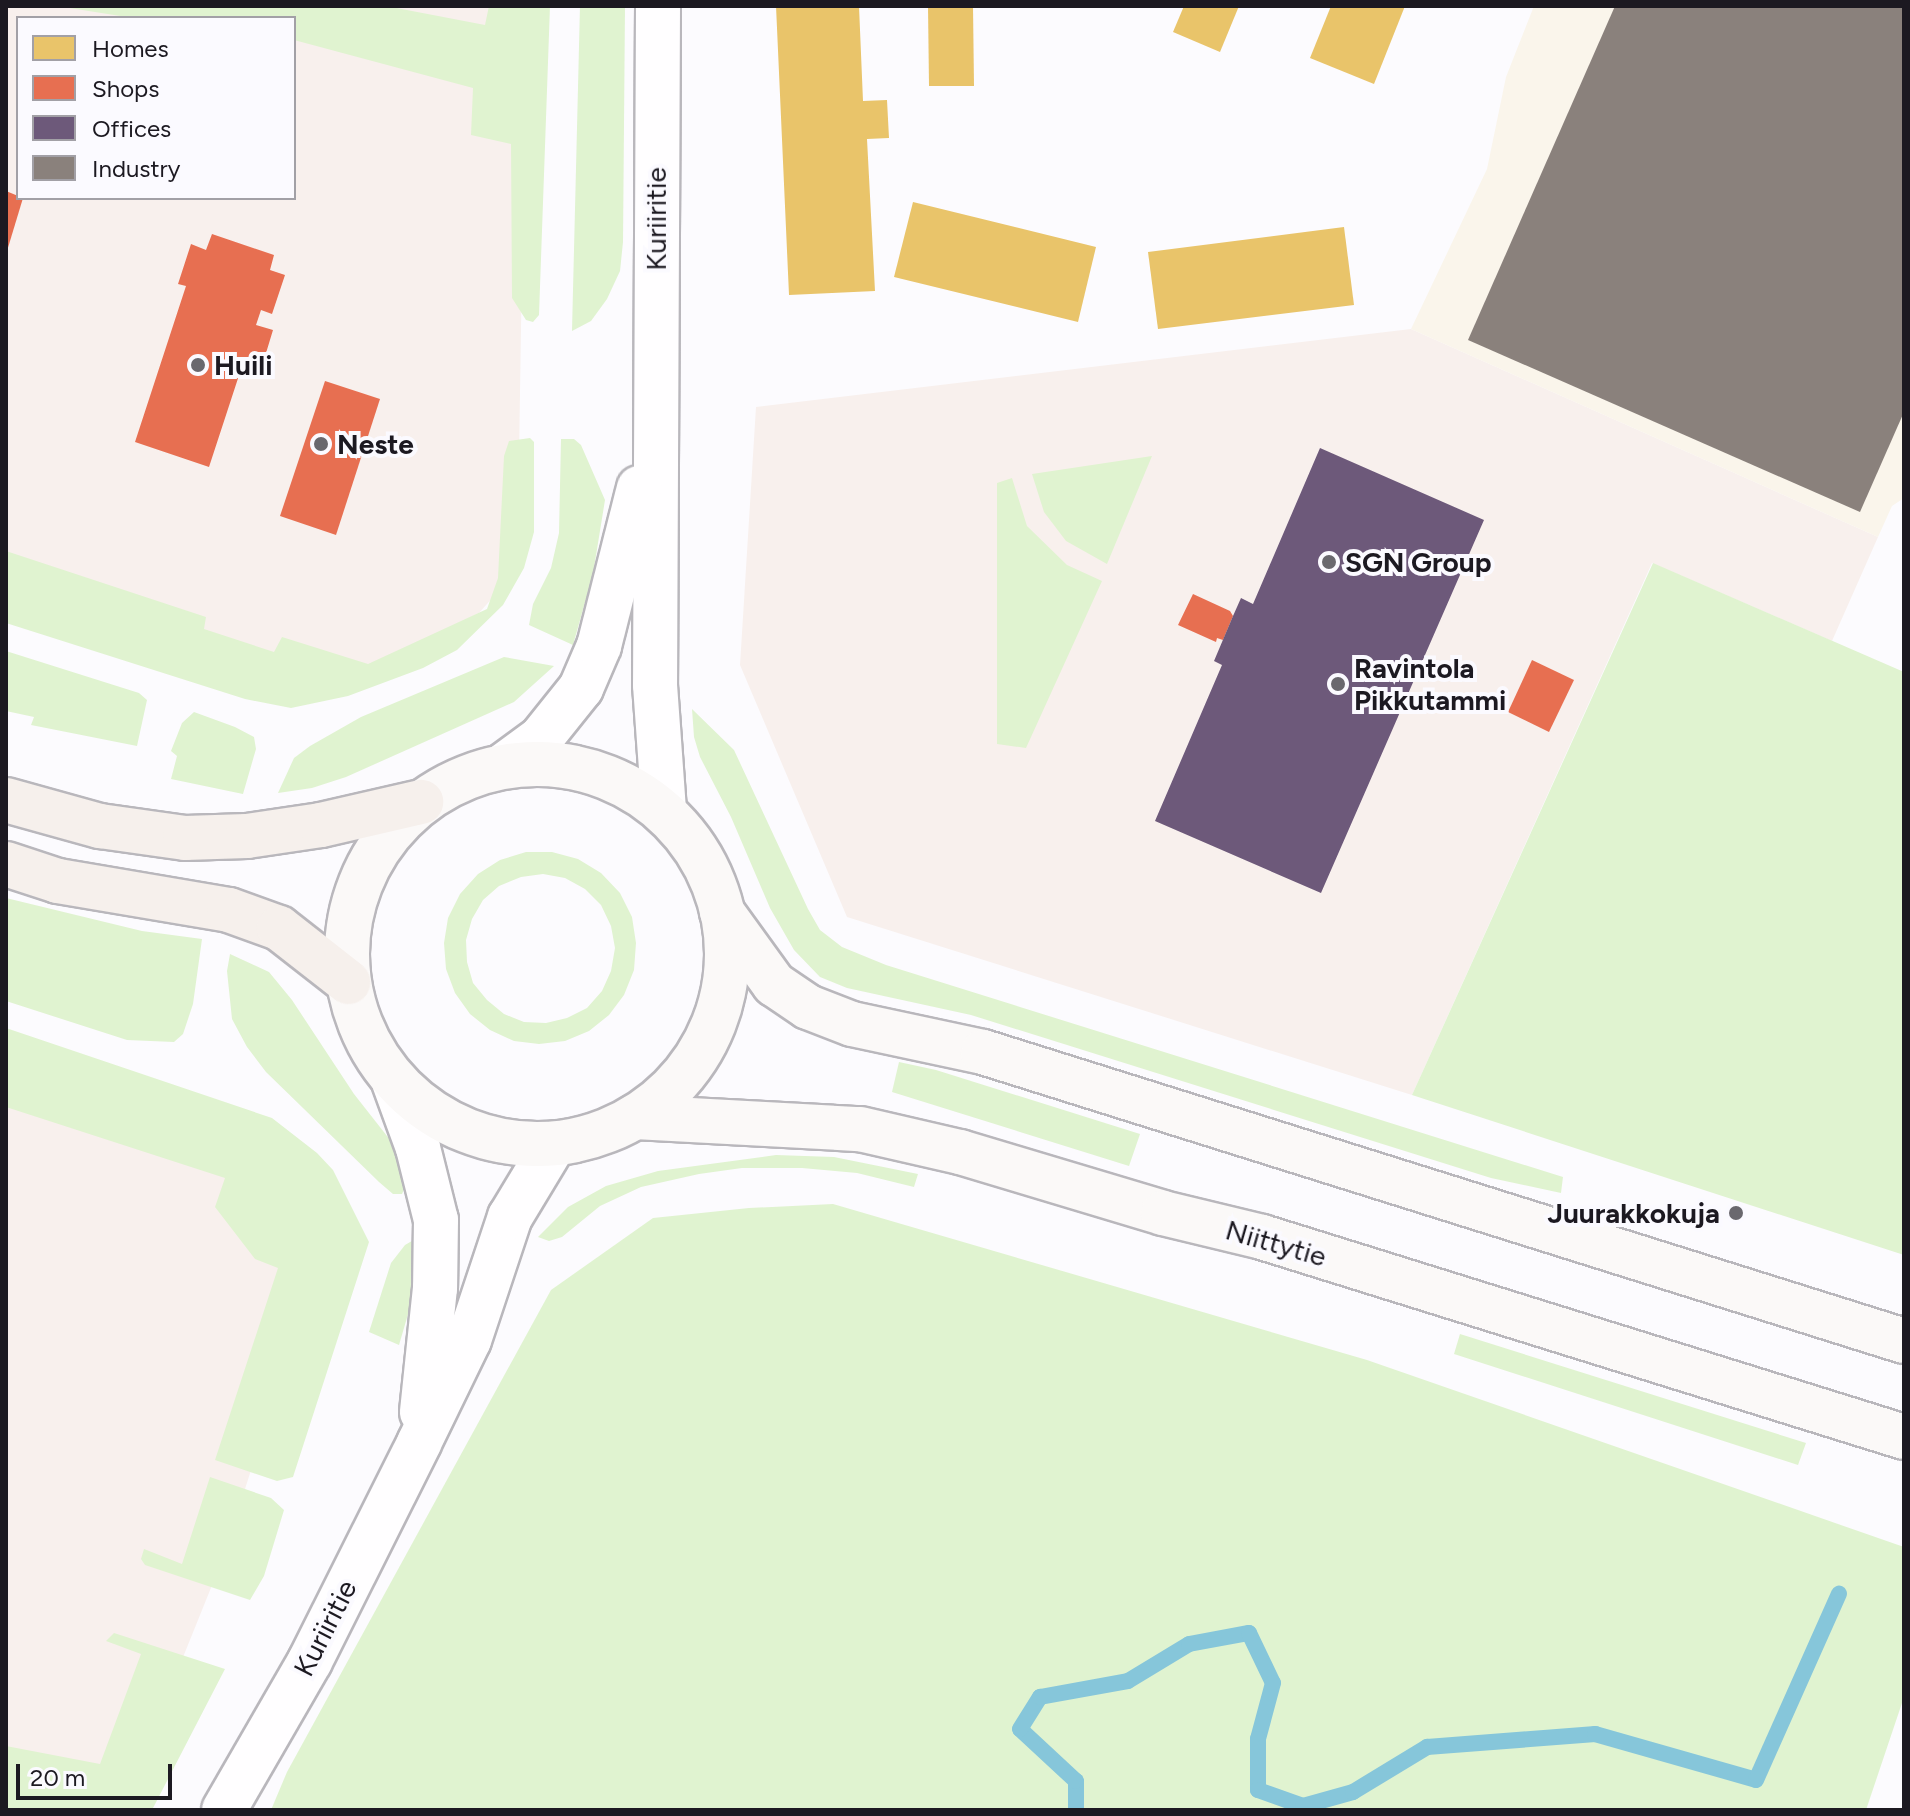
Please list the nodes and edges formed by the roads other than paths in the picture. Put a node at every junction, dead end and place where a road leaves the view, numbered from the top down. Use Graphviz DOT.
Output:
graph roads {
  1 [pos="658,6"];
  2 [pos="654,432"];
  3 [pos="503,766"];
  4 [pos="6,800"];
  5 [pos="421,802"];
  6 [pos="664,812"];
  7 [pos="6,864"];
  8 [pos="722,912"];
  9 [pos="348,982"];
  10 [pos="394,1082"];
  11 [pos="635,1117"];
  12 [pos="554,1144"];
  13 [pos="1904,1341"];
  14 [pos="1904,1437"];
  15 [pos="419,1443"];
  16 [pos="224,1810"];
  1 -- 2 [label="street, Kuriiritie"];
  2 -- 3 [label="street, Kuriiritie"];
  2 -- 6 [label="street, Kuriiritie"];
  3 -- 5 [label="main road"];
  3 -- 6 [label="main road"];
  4 -- 5 [label="highway"];
  5 -- 9 [label="main road"];
  6 -- 8 [label="main road"];
  7 -- 9 [label="highway"];
  8 -- 11 [label="main road"];
  8 -- 13 [label="main road"];
  9 -- 10 [label="main road"];
  10 -- 12 [label="main road"];
  10 -- 15 [label="street, Kuriiritie"];
  11 -- 12 [label="main road"];
  11 -- 14 [label="main road, Niittytie"];
  12 -- 15 [label="street, Kuriiritie"];
  15 -- 16 [label="street, Kuriiritie"];
}
